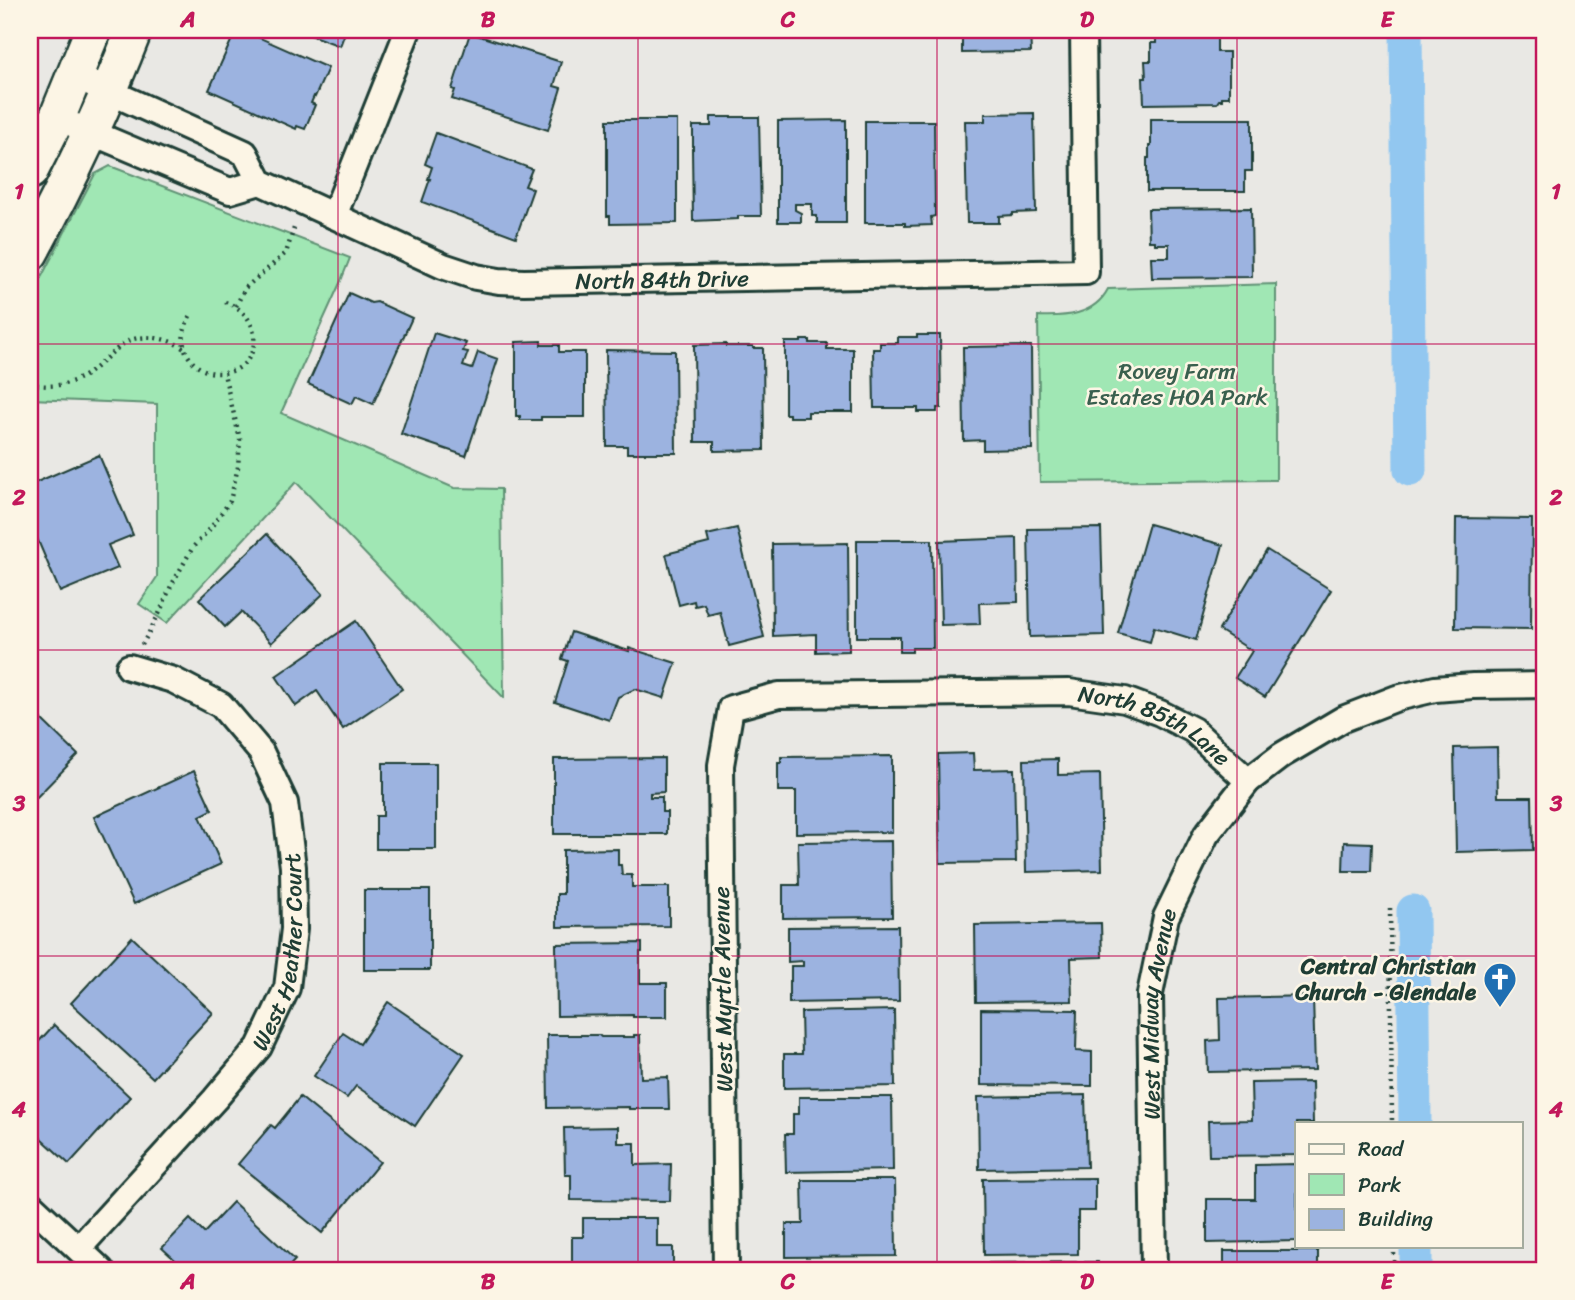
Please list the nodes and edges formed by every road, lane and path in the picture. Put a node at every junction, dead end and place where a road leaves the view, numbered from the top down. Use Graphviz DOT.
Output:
graph roads {
  1 [pos="93,30"];
  2 [pos="134,30"];
  3 [pos="408,30"];
  4 [pos="1083,30"];
  5 [pos="75,76"];
  6 [pos="109,93"];
  7 [pos="57,118"];
  8 [pos="91,133"];
  9 [pos="30,171"];
  10 [pos="260,182"];
  11 [pos="304,201"];
  12 [pos="334,216"];
  13 [pos="30,254"];
  14 [pos="225,302"];
  15 [pos="236,306"];
  16 [pos="190,316"];
  17 [pos="185,349"];
  18 [pos="224,374"];
  19 [pos="30,383"];
  20 [pos="130,667"];
  21 [pos="1545,685"];
  22 [pos="731,708"];
  23 [pos="1248,781"];
  24 [pos="1390,908"];
  25 [pos="1392,1122"];
  26 [pos="30,1204"];
  27 [pos="79,1248"];
  28 [pos="1394,1248"];
  29 [pos="101,1270"];
  30 [pos="726,1270"];
  31 [pos="1154,1270"];
  32 [pos="1394,1270"];
  1 -- 5 [label="street"];
  2 -- 6 [label="street"];
  3 -- 12 [label="street"];
  4 -- 12 [label="street, North 84th Drive"];
  5 -- 6 [label="street"];
  5 -- 7 [label="street"];
  6 -- 8 [label="street"];
  6 -- 10 [label="street"];
  7 -- 8 [label="street"];
  7 -- 9 [label="street"];
  8 -- 10 [label="street"];
  8 -- 13 [label="street"];
  10 -- 11 [label="street, North 84th Drive"];
  11 -- 12 [label="street, North 84th Drive"];
  11 -- 15 [label="path"];
  14 -- 15 [label="path"];
  15 -- 18 [label="path"];
  16 -- 17 [label="path"];
  17 -- 18 [label="path"];
  17 -- 19 [label="path"];
  18 -- 20 [label="path"];
  20 -- 27 [label="street, West Heather Court"];
  21 -- 23 [label="street, North 85th Lane"];
  22 -- 23 [label="street, North 85th Lane"];
  22 -- 30 [label="street, West Myrtle Avenue"];
  23 -- 31 [label="street, West Midway Avenue"];
  24 -- 25 [label="path"];
  26 -- 27 [label="street"];
  27 -- 29 [label="street"];
  28 -- 32 [label="path"];
}
